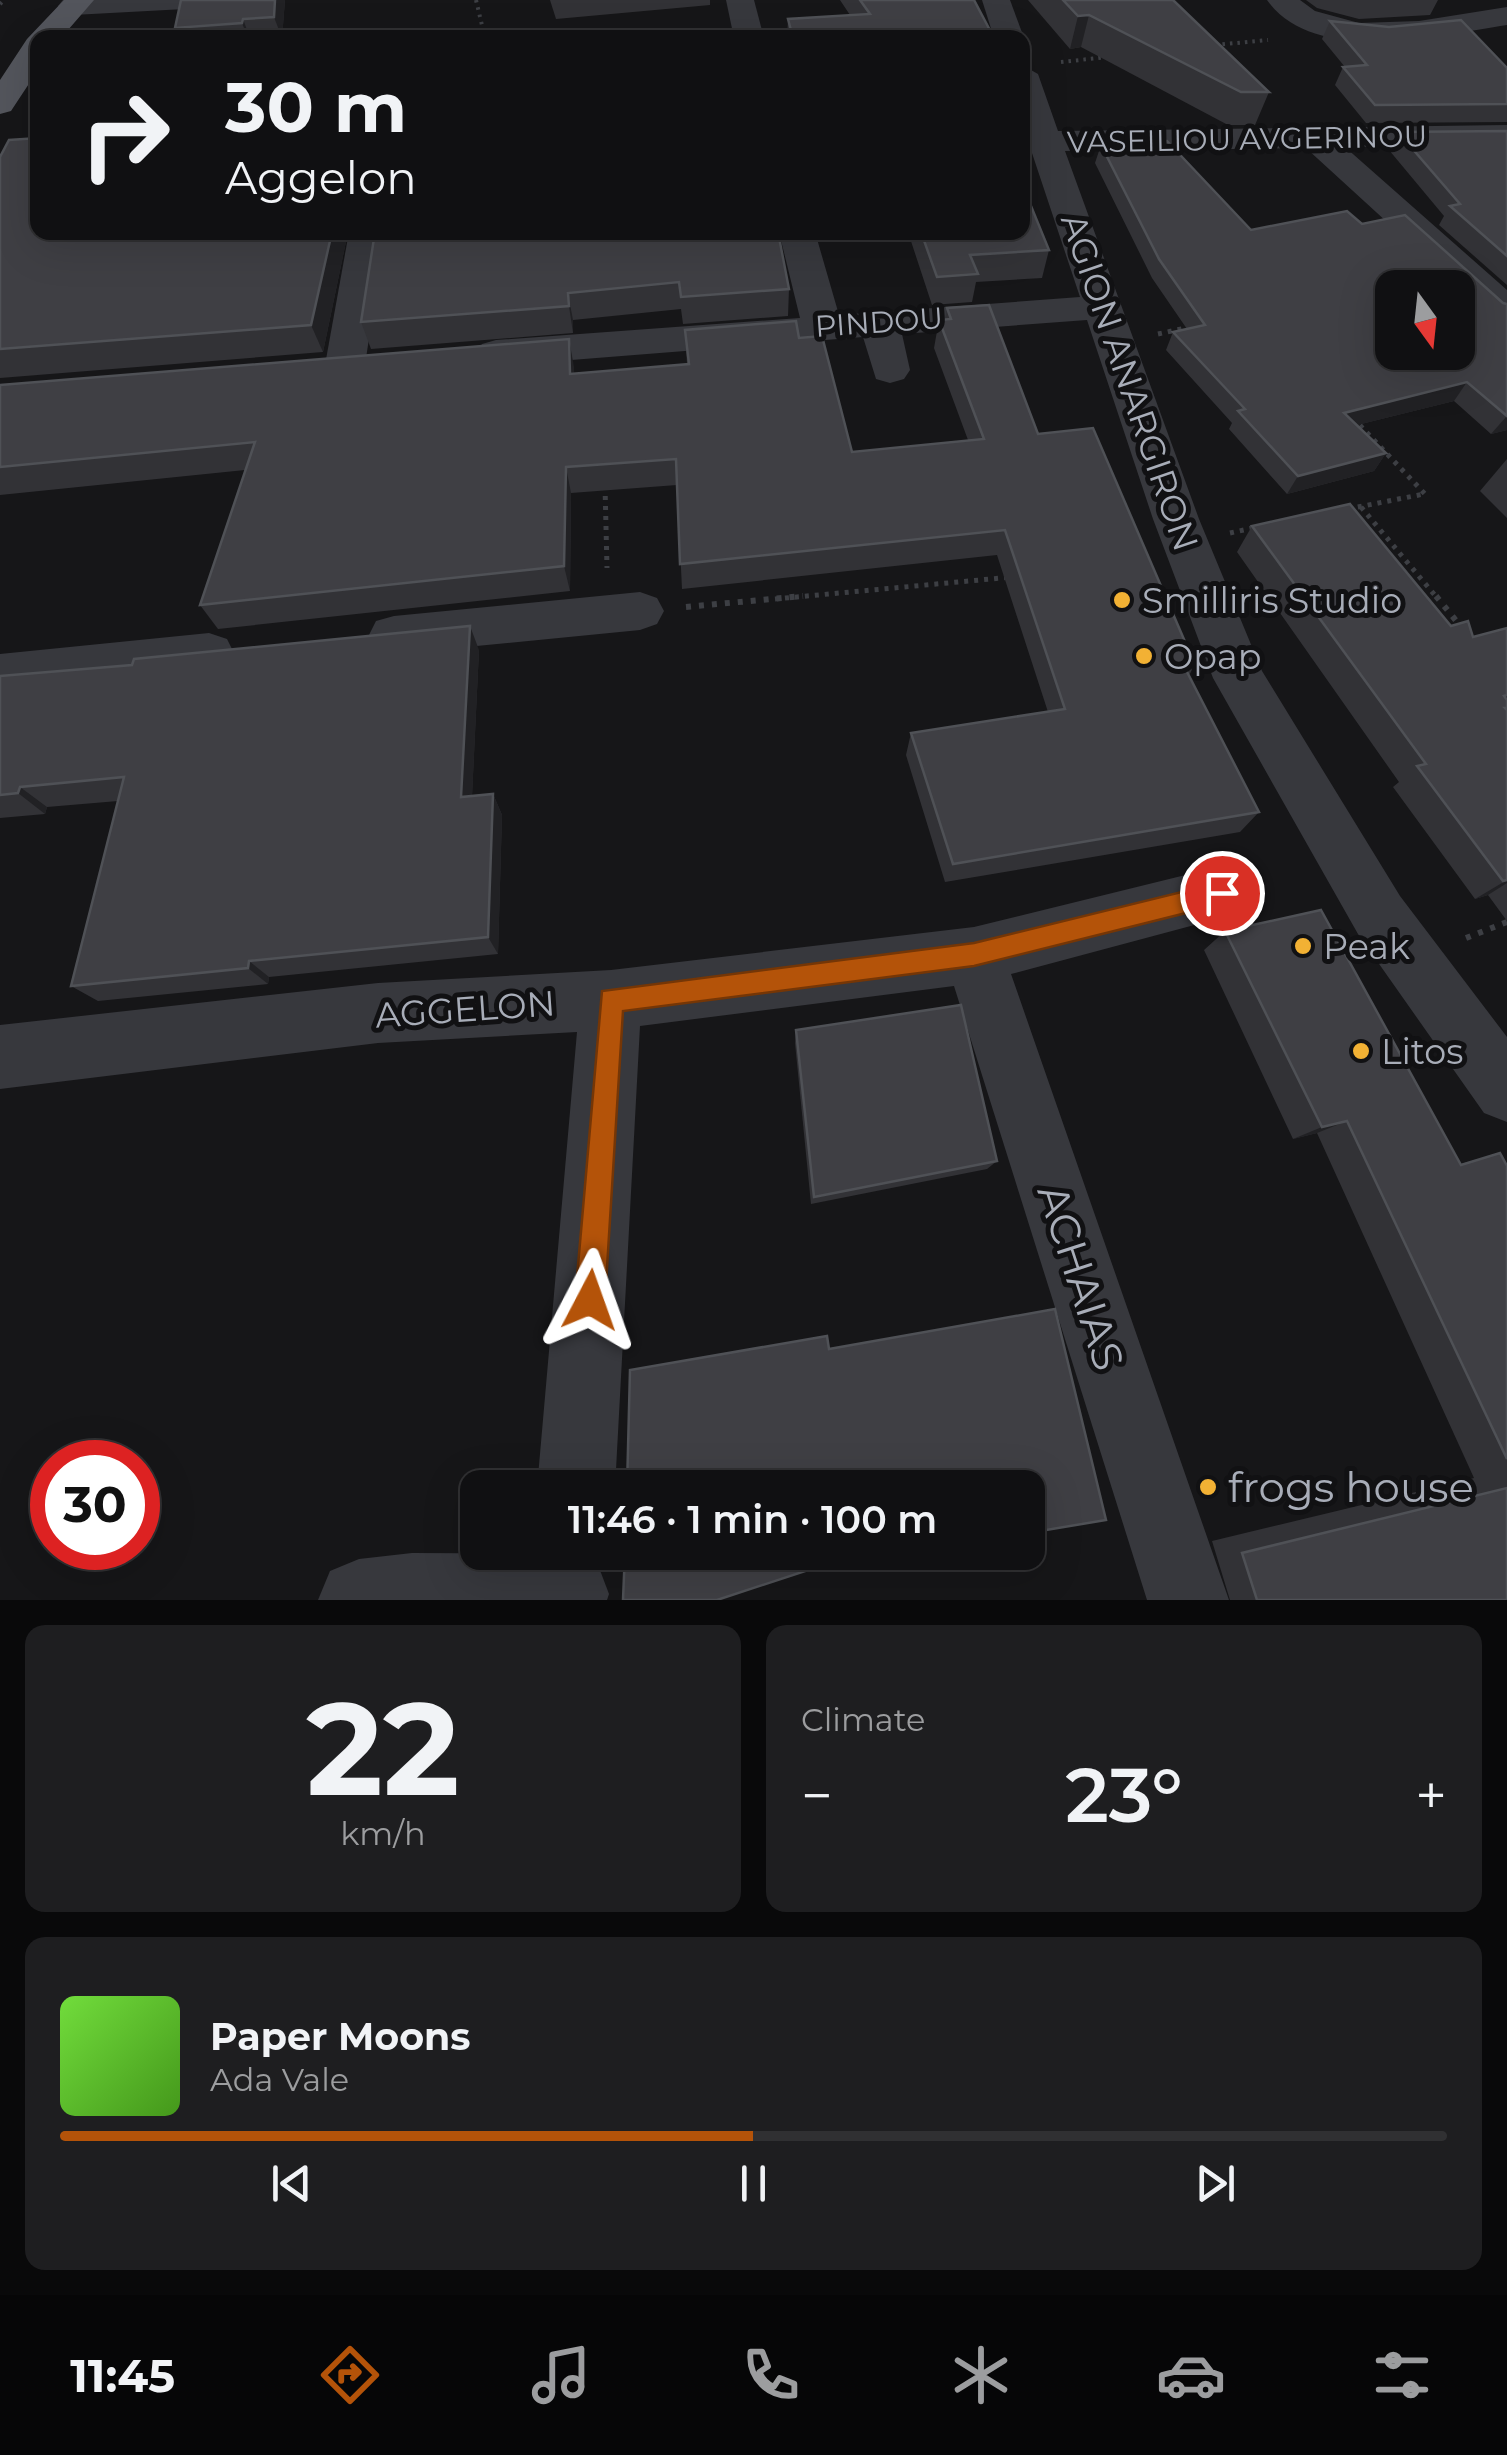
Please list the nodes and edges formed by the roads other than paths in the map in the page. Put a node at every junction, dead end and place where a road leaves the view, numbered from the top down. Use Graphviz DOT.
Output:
graph roads {
  1 [pos="185,0"];
  2 [pos="740,0"];
  3 [pos="996,0"];
  4 [pos="1281,0"];
  5 [pos="1499,0"];
  6 [pos="76,3"];
  7 [pos="1507,6"];
  8 [pos="1507,16"];
  9 [pos="51,30"];
  10 [pos="746,30"];
  11 [pos="1007,30"];
  12 [pos="30,57"];
  13 [pos="1030,96"];
  14 [pos="0,104"];
  15 [pos="1507,135"];
  16 [pos="1318,141"];
  17 [pos="1047,142"];
  18 [pos="365,240"];
  19 [pos="799,240"];
  20 [pos="1507,311"];
  21 [pos="879,322"];
  22 [pos="1107,325"];
  23 [pos="822,326"];
  24 [pos="463,356"];
  25 [pos="345,366"];
  26 [pos="890,370"];
  27 [pos="624,613"];
  28 [pos="354,639"];
  29 [pos="255,649"];
  30 [pos="0,674"];
  31 [pos="1222,893"];
  32 [pos="974,954"];
  33 [pos="611,1000"];
  34 [pos="0,1057"];
  35 [pos="1507,1090"];
  36 [pos="577,1470"];
  37 [pos="569,1582"];
  38 [pos="359,1600"];
  39 [pos="1188,1600"];
  1 -- 6 [label="street"];
  2 -- 10 [label="street"];
  3 -- 11 [label="street"];
  4 -- 8 [label="street"];
  5 -- 7 [label="street"];
  6 -- 9 [label="main road"];
  12 -- 14 [label="main road"];
  13 -- 17 [label="street, AGION ANARGIRON"];
  15 -- 16 [label="street, VASEILIOU AVGERINOU"];
  16 -- 17 [label="street, VASEILIOU AVGERINOU"];
  16 -- 20 [label="street"];
  17 -- 22 [label="street, AGION ANARGIRON"];
  18 -- 25 [label="street"];
  19 -- 23 [label="street"];
  21 -- 22 [label="street, PINDOU"];
  21 -- 23 [label="street, PINDOU"];
  21 -- 26 [label="street"];
  22 -- 35 [label="street, AGION ANARGIRON"];
  23 -- 24 [label="street, PINDOU"];
  27 -- 28 [label="street"];
  29 -- 30 [label="street"];
  31 -- 32 [label="street, AGGELON"];
  32 -- 33 [label="street, AGGELON"];
  32 -- 39 [label="street, ACHAIAS"];
  33 -- 34 [label="street, AGGELON"];
  33 -- 36 [label="street"];
  37 -- 38 [label="street"];
}
